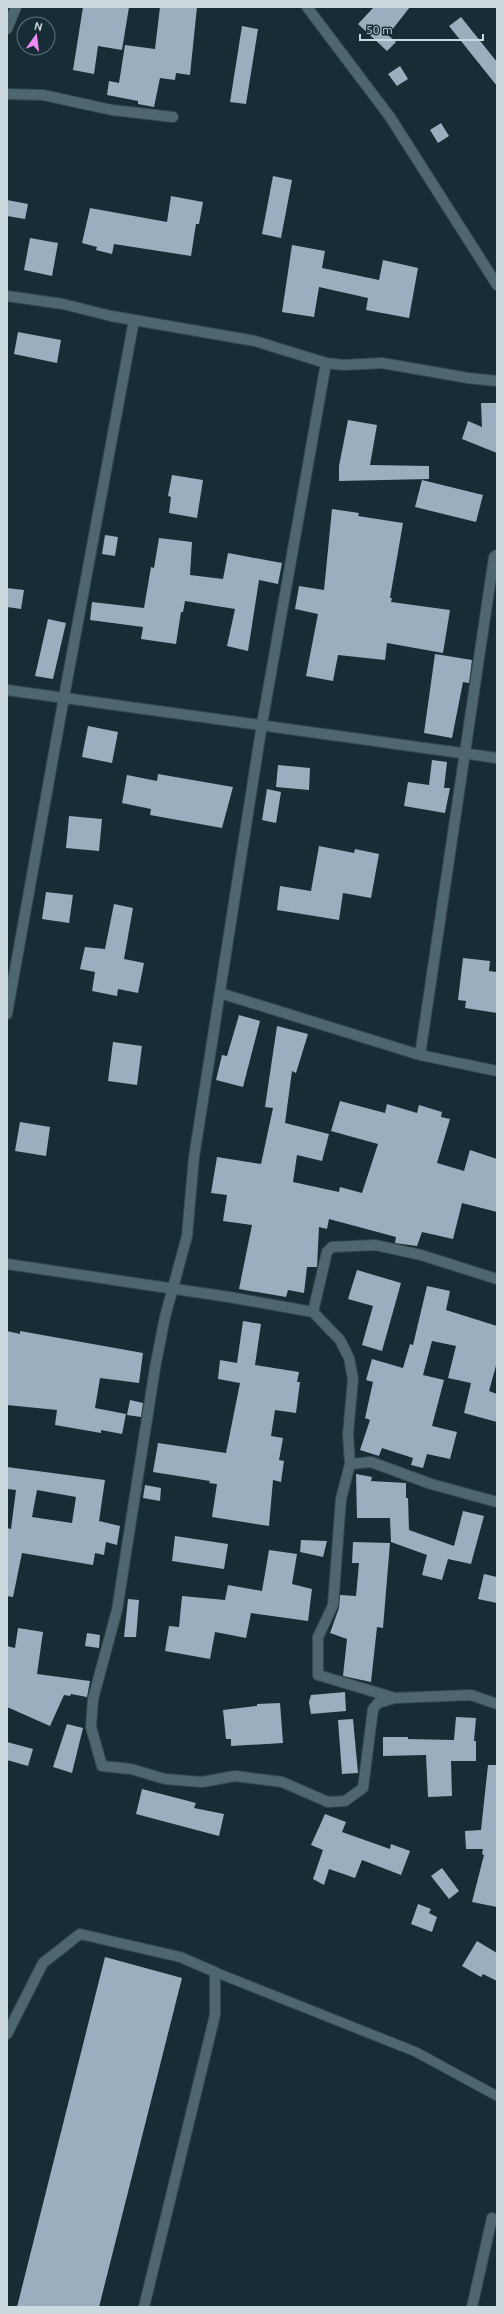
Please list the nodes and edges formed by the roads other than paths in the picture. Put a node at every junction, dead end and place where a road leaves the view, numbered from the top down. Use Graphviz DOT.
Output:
graph roads {
  1 [pos="16,7"];
  2 [pos="307,7"];
  3 [pos="7,29"];
  4 [pos="7,94"];
  5 [pos="173,117"];
  6 [pos="497,284"];
  7 [pos="7,296"];
  8 [pos="134,320"];
  9 [pos="326,363"];
  10 [pos="497,381"];
  11 [pos="497,555"];
  12 [pos="7,690"];
  13 [pos="64,697"];
  14 [pos="262,724"];
  15 [pos="465,753"];
  16 [pos="497,758"];
  17 [pos="220,992"];
  18 [pos="7,1014"];
  19 [pos="420,1055"];
  20 [pos="497,1071"];
  21 [pos="7,1264"];
  22 [pos="497,1279"];
  23 [pos="174,1290"];
  24 [pos="313,1312"];
  25 [pos="350,1464"];
  26 [pos="497,1502"];
  27 [pos="396,1698"];
  28 [pos="497,1704"];
  29 [pos="215,1972"];
  30 [pos="7,2034"];
  31 [pos="497,2096"];
  32 [pos="492,2218"];
  33 [pos="144,2307"];
  34 [pos="472,2307"];
  1 -- 3 [label="street"];
  2 -- 6 [label="street"];
  4 -- 5 [label="street"];
  7 -- 8 [label="street"];
  8 -- 9 [label="street"];
  8 -- 13 [label="street"];
  9 -- 10 [label="street"];
  9 -- 14 [label="street"];
  11 -- 15 [label="street"];
  12 -- 13 [label="street"];
  13 -- 14 [label="street"];
  13 -- 18 [label="street"];
  14 -- 15 [label="street"];
  14 -- 17 [label="street"];
  15 -- 16 [label="street"];
  15 -- 19 [label="street"];
  17 -- 19 [label="street"];
  17 -- 23 [label="street"];
  19 -- 20 [label="street"];
  21 -- 23 [label="street"];
  22 -- 24 [label="street"];
  23 -- 24 [label="street"];
  23 -- 27 [label="street"];
  24 -- 25 [label="street"];
  25 -- 26 [label="street"];
  25 -- 27 [label="street"];
  27 -- 28 [label="street"];
  29 -- 30 [label="street"];
  29 -- 31 [label="lane"];
  29 -- 33 [label="street"];
  32 -- 34 [label="street"];
}
